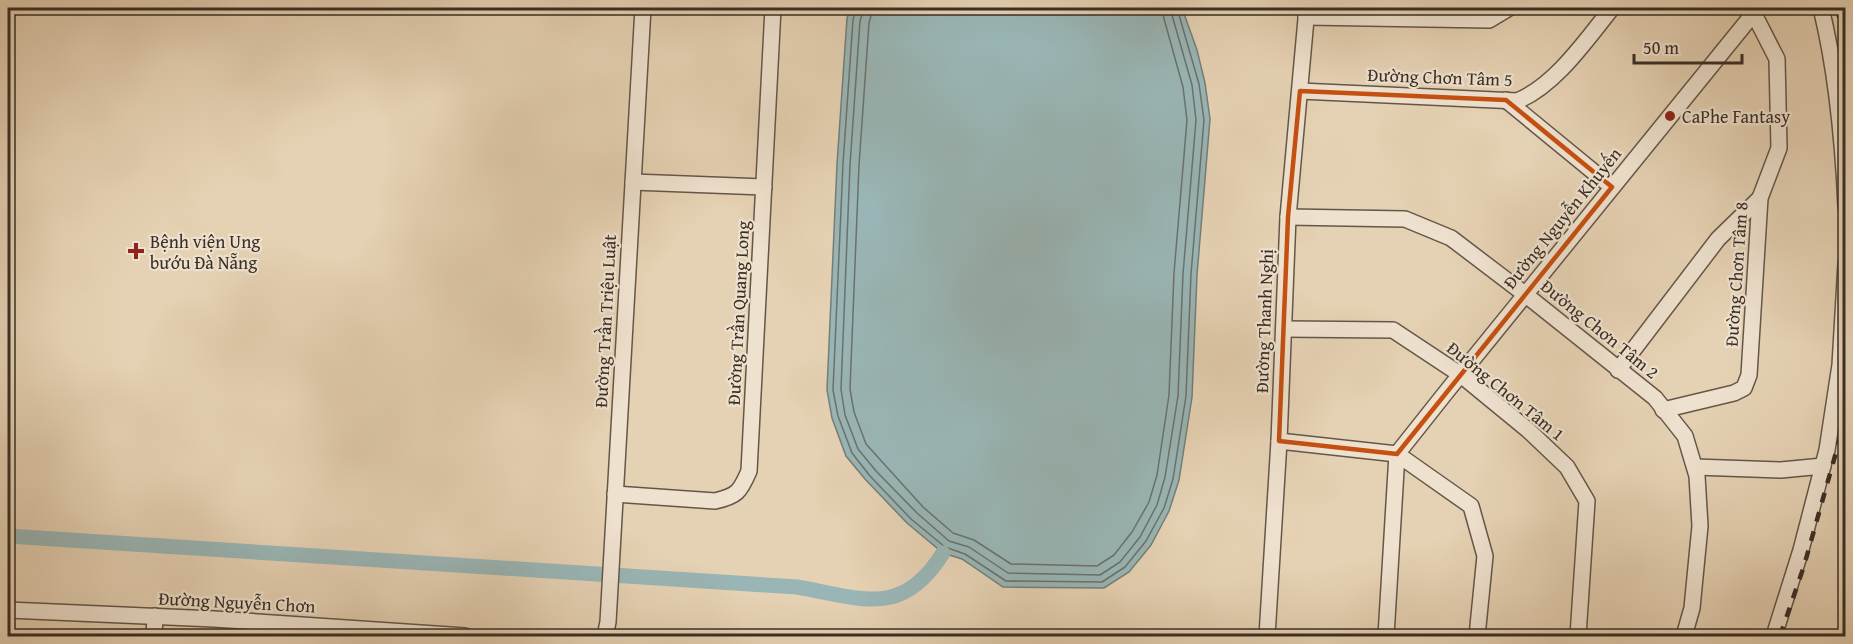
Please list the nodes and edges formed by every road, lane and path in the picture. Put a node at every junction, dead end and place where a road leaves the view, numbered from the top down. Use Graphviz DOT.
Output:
graph roads {
  1 [pos="643,8"];
  2 [pos="773,8"];
  3 [pos="1509,8"];
  4 [pos="1612,8"];
  5 [pos="1821,8"];
  6 [pos="1756,11"];
  7 [pos="1307,12"];
  8 [pos="1300,90"];
  9 [pos="1506,100"];
  10 [pos="633,182"];
  11 [pos="1612,187"];
  12 [pos="764,188"];
  13 [pos="1760,198"];
  14 [pos="1845,207"];
  15 [pos="1288,217"];
  16 [pos="1845,263"];
  17 [pos="1526,295"];
  18 [pos="1284,329"];
  19 [pos="1618,370"];
  20 [pos="1461,375"];
  21 [pos="1663,410"];
  22 [pos="1279,441"];
  23 [pos="1398,454"];
  24 [pos="1823,466"];
  25 [pos="1695,467"];
  26 [pos="615,494"];
  27 [pos="8,610"];
  28 [pos="155,616"];
  29 [pos="606,629"];
  30 [pos="154,636"];
  31 [pos="465,636"];
  32 [pos="1267,636"];
  33 [pos="1386,636"];
  34 [pos="1476,636"];
  35 [pos="1578,636"];
  36 [pos="1684,636"];
  37 [pos="1774,636"];
  1 -- 10 [label="street, Đường Trần Triệu Luật"];
  2 -- 12 [label="street, Đường Trần Quang Long"];
  3 -- 7 [label="street"];
  4 -- 9 [label="street, Đường Chơn Tâm 5"];
  5 -- 14 [label="street"];
  6 -- 11 [label="street, Đường Nguyễn Khuyến"];
  6 -- 13 [label="street, Đường Chơn Tâm 8"];
  7 -- 8 [label="street, Đường Thanh Nghị"];
  8 -- 9 [label="street, Đường Chơn Tâm 5"];
  8 -- 15 [label="street, Đường Thanh Nghị"];
  9 -- 11 [label="street"];
  10 -- 12 [label="street"];
  10 -- 26 [label="street, Đường Trần Triệu Luật"];
  11 -- 17 [label="street, Đường Nguyễn Khuyến"];
  12 -- 26 [label="street, Đường Trần Quang Long"];
  13 -- 19 [label="street"];
  13 -- 21 [label="street, Đường Chơn Tâm 8"];
  15 -- 17 [label="street, Đường Chơn Tâm 2"];
  15 -- 18 [label="street, Đường Thanh Nghị"];
  16 -- 24 [label="street"];
  17 -- 19 [label="street, Đường Chơn Tâm 2"];
  17 -- 20 [label="street, Đường Nguyễn Khuyến"];
  18 -- 20 [label="street, Đường Chơn Tâm 1"];
  18 -- 22 [label="street, Đường Thanh Nghị"];
  19 -- 21 [label="street, Đường Chơn Tâm 2"];
  20 -- 23 [label="street, Đường Nguyễn Khuyến"];
  20 -- 35 [label="street, Đường Chơn Tâm 1"];
  21 -- 25 [label="street, Đường Chơn Tâm 2"];
  22 -- 23 [label="street"];
  22 -- 32 [label="street, Đường Thanh Nghị"];
  23 -- 33 [label="street"];
  23 -- 34 [label="street"];
  24 -- 25 [label="street"];
  24 -- 37 [label="street"];
  25 -- 36 [label="street, Đường Chơn Tâm 2"];
  26 -- 29 [label="street, Đường Trần Triệu Luật"];
  27 -- 28 [label="street, Đường Nguyễn Chơn"];
  28 -- 30 [label="street"];
  28 -- 31 [label="street, Đường Nguyễn Chơn"];
}
